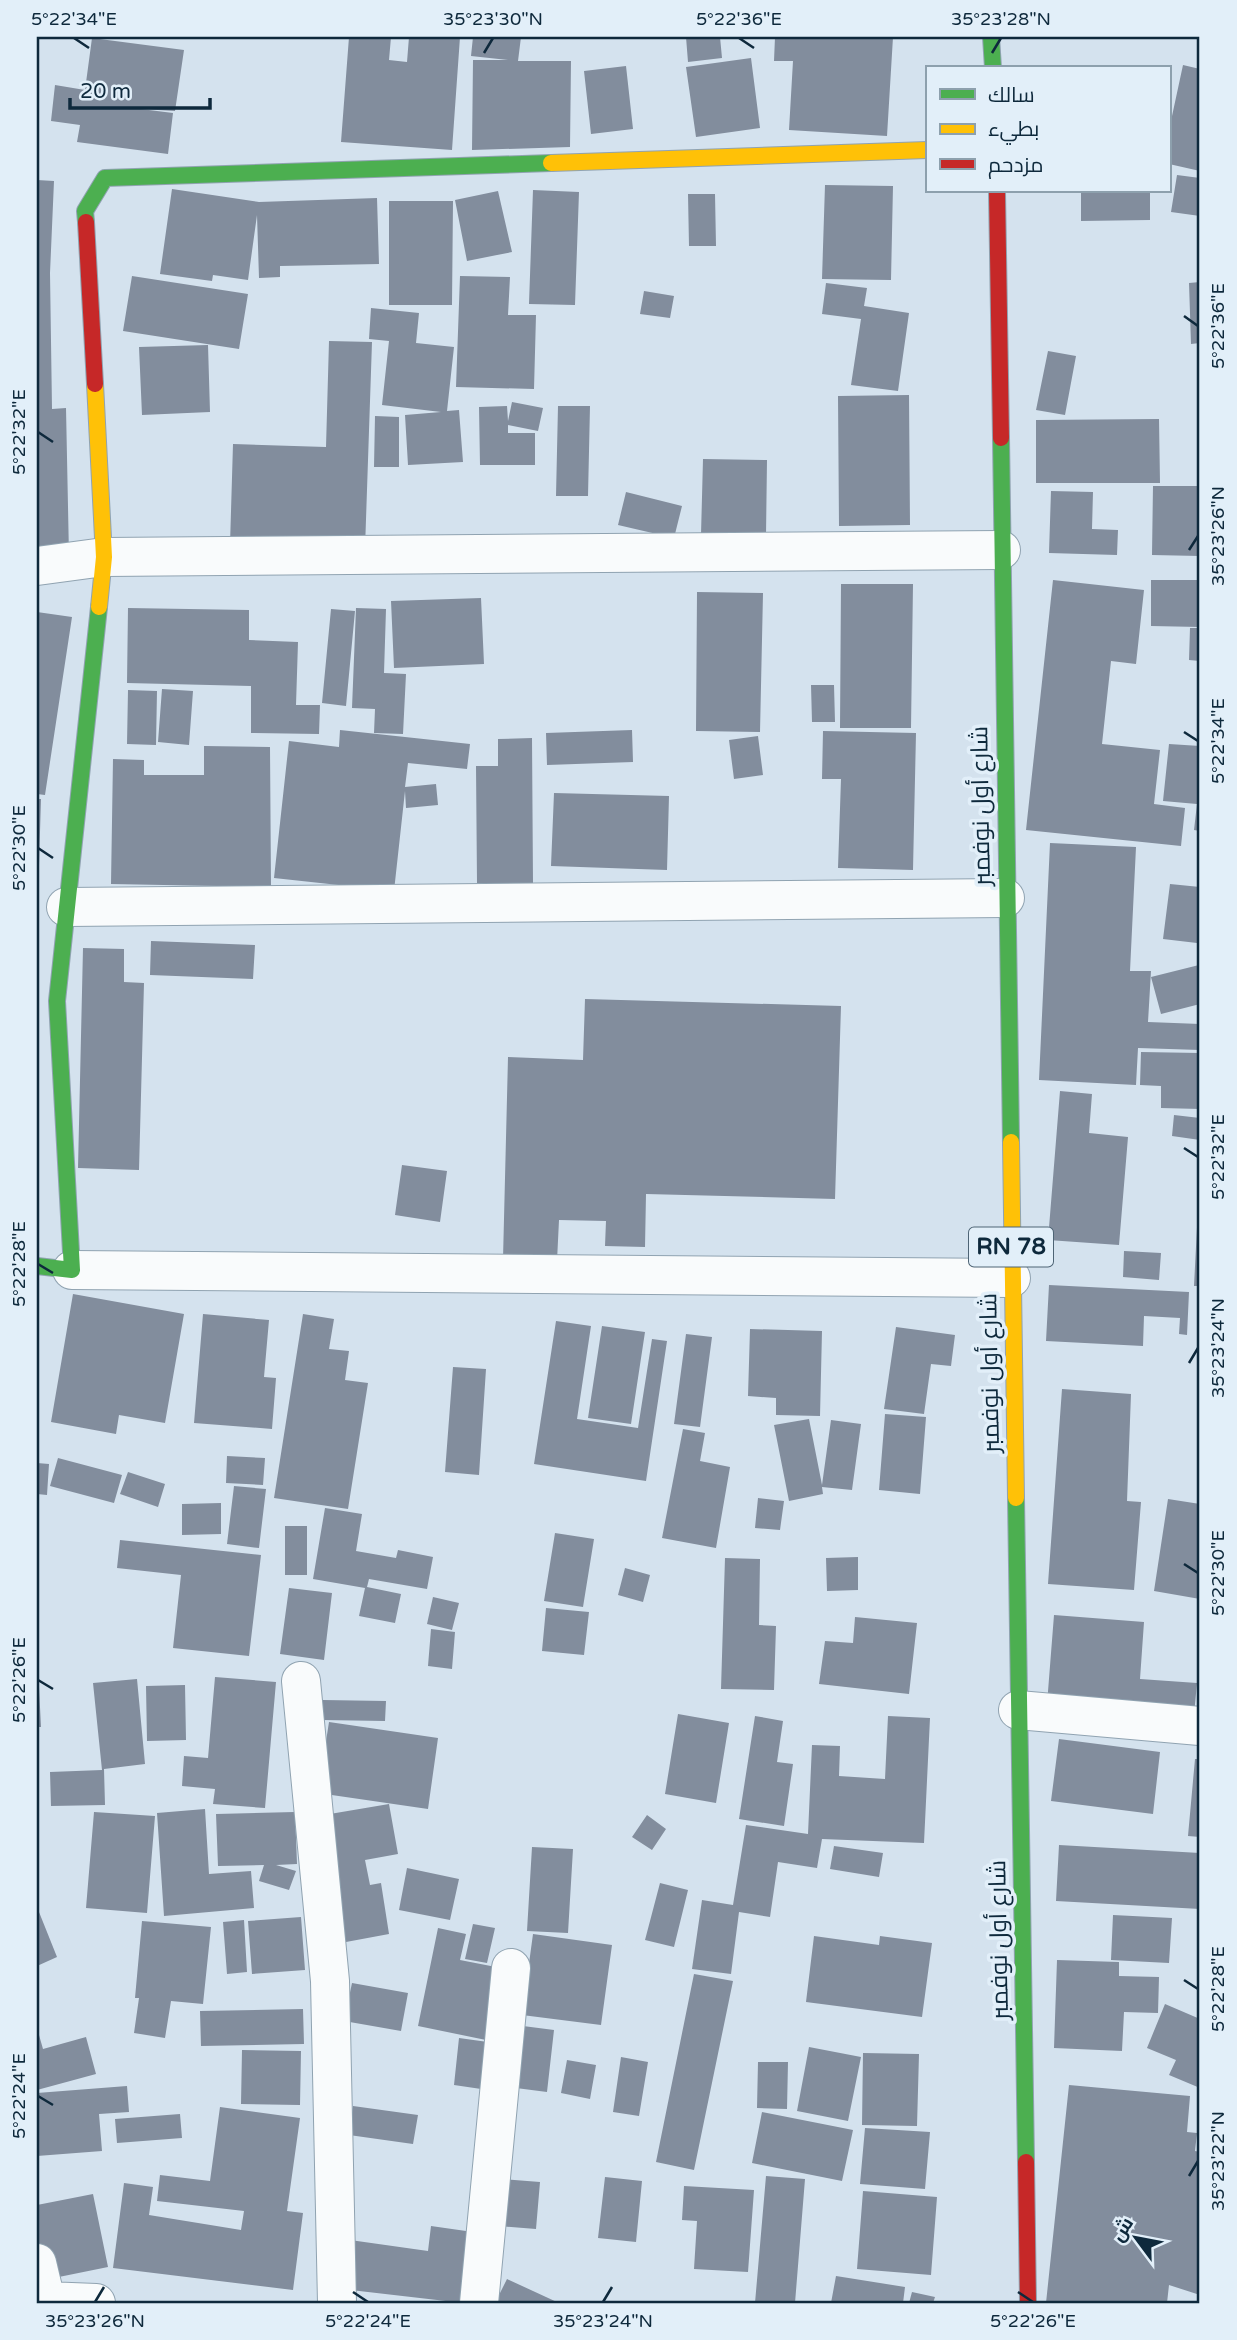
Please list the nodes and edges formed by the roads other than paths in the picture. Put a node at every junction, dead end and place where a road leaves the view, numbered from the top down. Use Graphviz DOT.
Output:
graph roads {
  1 [pos="991,37"];
  2 [pos="993,66"];
  3 [pos="926,150"];
  4 [pos="997,192"];
  5 [pos="1001,550"];
  6 [pos="104,556"];
  7 [pos="37,566"];
  8 [pos="1005,898"];
  9 [pos="66,908"];
  10 [pos="54,1268"];
  11 [pos="1011,1278"];
  12 [pos="301,1682"];
  13 [pos="1018,1710"];
  14 [pos="1200,1726"];
  15 [pos="512,1968"];
  16 [pos="37,2263"];
  17 [pos="41,2301"];
  18 [pos="96,2303"];
  19 [pos="337,2303"];
  20 [pos="479,2303"];
  21 [pos="1028,2303"];
  1 -- 2 [label="main road"];
  3 -- 6 [label="main road"];
  4 -- 5 [label="main road, شارع أول نوفمبر / RN 78"];
  5 -- 6 [label="street"];
  5 -- 8 [label="main road, شارع أول نوفمبر / RN 78"];
  6 -- 7 [label="street"];
  6 -- 9 [label="main road"];
  8 -- 9 [label="street"];
  8 -- 11 [label="main road, شارع أول نوفمبر / RN 78"];
  9 -- 10 [label="main road"];
  10 -- 11 [label="street"];
  11 -- 13 [label="main road, شارع أول نوفمبر / RN 78"];
  12 -- 19 [label="street"];
  13 -- 14 [label="street"];
  13 -- 21 [label="main road, شارع أول نوفمبر / RN 78"];
  15 -- 20 [label="street"];
  16 -- 17 [label="street"];
  17 -- 18 [label="street"];
}
